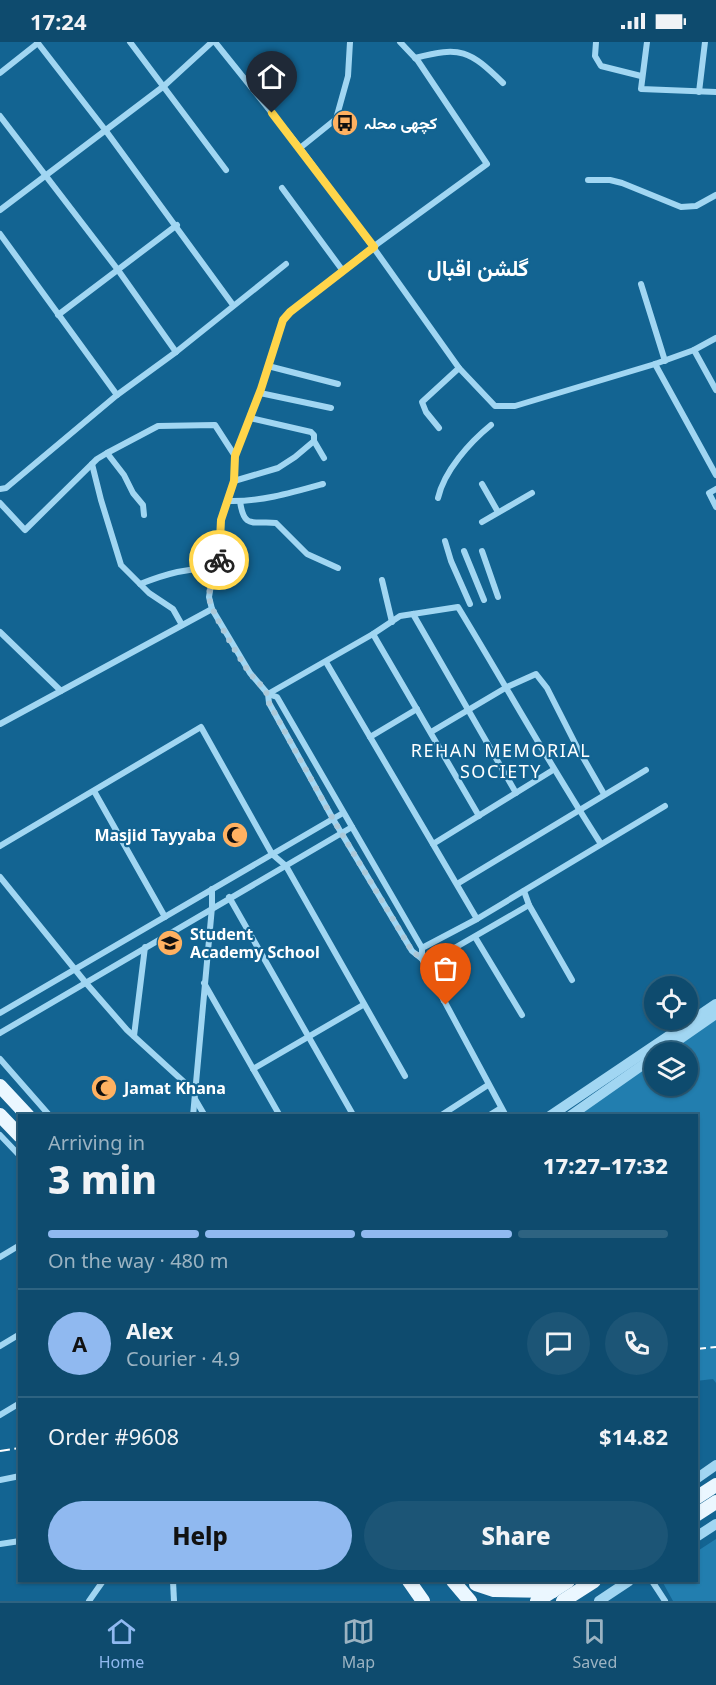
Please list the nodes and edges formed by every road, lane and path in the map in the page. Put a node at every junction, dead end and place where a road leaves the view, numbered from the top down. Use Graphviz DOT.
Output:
graph roads {
  1 [pos="130,42"];
  2 [pos="214,42"];
  3 [pos="350,42"];
  4 [pos="400,42"];
  5 [pos="596,42"];
  6 [pos="647,42"];
  7 [pos="705,42"];
  8 [pos="37,43"];
  9 [pos="415,58"];
  10 [pos="0,73"];
  11 [pos="642,76"];
  12 [pos="503,83"];
  13 [pos="164,86"];
  14 [pos="699,92"];
  15 [pos="716,92"];
  16 [pos="0,116"];
  17 [pos="106,131"];
  18 [pos="300,148"];
  19 [pos="226,170"];
  20 [pos="46,175"];
  21 [pos="588,180"];
  22 [pos="282,188"];
  23 [pos="716,195"];
  24 [pos="0,210"];
  25 [pos="177,225"];
  26 [pos="0,234"];
  27 [pos="374,247"];
  28 [pos="286,264"];
  29 [pos="118,270"];
  30 [pos="343,271"];
  31 [pos="641,284"];
  32 [pos="233,305"];
  33 [pos="58,315"];
  34 [pos="716,338"];
  35 [pos="694,350"];
  36 [pos="176,352"];
  37 [pos="664,361"];
  38 [pos="655,364"];
  39 [pos="268,366"];
  40 [pos="459,368"];
  41 [pos="338,384"];
  42 [pos="716,390"];
  43 [pos="260,393"];
  44 [pos="117,395"];
  45 [pos="331,408"];
  46 [pos="250,418"];
  47 [pos="491,425"];
  48 [pos="439,428"];
  49 [pos="314,441"];
  50 [pos="107,453"];
  51 [pos="235,456"];
  52 [pos="324,458"];
  53 [pos="92,464"];
  54 [pos="716,475"];
  55 [pos="234,481"];
  56 [pos="323,484"];
  57 [pos="482,484"];
  58 [pos="0,489"];
  59 [pos="716,489"];
  60 [pos="532,493"];
  61 [pos="438,498"];
  62 [pos="228,501"];
  63 [pos="240,501"];
  64 [pos="0,503"];
  65 [pos="716,507"];
  66 [pos="498,512"];
  67 [pos="144,515"];
  68 [pos="482,522"];
  69 [pos="445,541"];
  70 [pos="464,551"];
  71 [pos="482,551"];
  72 [pos="338,568"];
  73 [pos="217,569"];
  74 [pos="382,579"];
  75 [pos="140,584"];
  76 [pos="498,597"];
  77 [pos="484,600"];
  78 [pos="470,604"];
  79 [pos="212,609"];
  80 [pos="413,614"];
  81 [pos="392,622"];
  82 [pos="182,625"];
  83 [pos="0,632"];
  84 [pos="374,634"];
  85 [pos="326,662"];
  86 [pos="507,687"];
  87 [pos="61,691"];
  88 [pos="268,694"];
  89 [pos="417,709"];
  90 [pos="468,710"];
  91 [pos="0,724"];
  92 [pos="431,732"];
  93 [pos="370,737"];
  94 [pos="302,742"];
  95 [pos="293,746"];
  96 [pos="553,770"];
  97 [pos="646,770"];
  98 [pos="94,790"];
  99 [pos="516,793"];
  100 [pos="604,794"];
  101 [pos="665,806"];
  102 [pos="579,810"];
  103 [pos="343,813"];
  104 [pos="479,816"];
  105 [pos="333,819"];
  106 [pos="352,827"];
  107 [pos="341,833"];
  108 [pos="433,843"];
  109 [pos="601,844"];
  110 [pos="0,846"];
  111 [pos="272,854"];
  112 [pos="286,866"];
  113 [pos="0,877"];
  114 [pos="457,884"];
  115 [pos="212,889"];
  116 [pos="524,891"];
  117 [pos="230,897"];
  118 [pos="529,905"];
  119 [pos="212,907"];
  120 [pos="165,917"];
  121 [pos="477,919"];
  122 [pos="474,937"];
  123 [pos="145,947"];
  124 [pos="422,948"];
  125 [pos="424,962"];
  126 [pos="75,970"];
  127 [pos="572,980"];
  128 [pos="86,983"];
  129 [pos="204,983"];
  130 [pos="716,1004"];
  131 [pos="363,1005"];
  132 [pos="0,1013"];
  133 [pos="716,1014"];
  134 [pos="522,1015"];
  135 [pos="0,1033"];
  136 [pos="134,1036"];
  137 [pos="309,1036"];
  138 [pos="676,1042"];
  139 [pos="0,1059"];
  140 [pos="644,1065"];
  141 [pos="253,1069"];
  142 [pos="405,1076"];
  143 [pos="488,1085"];
  144 [pos="0,1086"];
  145 [pos="195,1096"];
  146 [pos="501,1108"];
  147 [pos="352,1113"];
  148 [pos="26,1114"];
  149 [pos="48,1114"];
  150 [pos="193,1114"];
  151 [pos="204,1114"];
  152 [pos="279,1114"];
  153 [pos="443,1114"];
  154 [pos="491,1114"];
  155 [pos="505,1114"];
  156 [pos="553,1114"];
  157 [pos="573,1114"];
  158 [pos="0,1115"];
  159 [pos="18,1134"];
  160 [pos="0,1135"];
  161 [pos="6,1142"];
  162 [pos="0,1149"];
  163 [pos="18,1154"];
  164 [pos="18,1246"];
  165 [pos="0,1257"];
  166 [pos="18,1335"];
  167 [pos="0,1346"];
  168 [pos="18,1404"];
  169 [pos="0,1415"];
  170 [pos="716,1465"];
  171 [pos="18,1476"];
  172 [pos="698,1478"];
  173 [pos="0,1480"];
  174 [pos="716,1485"];
  175 [pos="698,1497"];
  176 [pos="716,1502"];
  177 [pos="698,1514"];
  178 [pos="716,1524"];
  179 [pos="698,1536"];
  180 [pos="18,1542"];
  181 [pos="0,1544"];
  182 [pos="102,1582"];
  183 [pos="173,1582"];
  184 [pos="410,1582"];
  185 [pos="419,1582"];
  186 [pos="454,1582"];
  187 [pos="565,1582"];
  188 [pos="588,1582"];
  189 [pos="628,1582"];
  190 [pos="653,1582"];
  191 [pos="474,1583"];
  192 [pos="539,1590"];
  193 [pos="89,1601"];
  194 [pos="174,1601"];
  195 [pos="423,1601"];
  196 [pos="431,1601"];
  197 [pos="470,1601"];
  198 [pos="479,1601"];
  199 [pos="537,1601"];
  200 [pos="599,1601"];
  201 [pos="664,1601"];
  1 -- 13 [label="street"];
  2 -- 13 [label="street"];
  2 -- 18 [label="street"];
  3 -- 18 [label="street"];
  4 -- 9 [label="street"];
  5 -- 11 [label="street"];
  6 -- 11 [label="street"];
  7 -- 14 [label="street"];
  8 -- 10 [label="street"];
  8 -- 17 [label="street"];
  9 -- 12 [label="street"];
  9 -- 27 [label="street"];
  11 -- 14 [label="street"];
  13 -- 17 [label="street"];
  13 -- 19 [label="street"];
  14 -- 15 [label="street"];
  16 -- 20 [label="street"];
  17 -- 20 [label="street"];
  17 -- 25 [label="street"];
  18 -- 27 [label="street"];
  20 -- 24 [label="street"];
  20 -- 29 [label="street"];
  21 -- 23 [label="street"];
  22 -- 30 [label="street"];
  25 -- 29 [label="street"];
  25 -- 32 [label="street"];
  26 -- 33 [label="street"];
  27 -- 30 [label="street"];
  27 -- 40 [label="street"];
  28 -- 32 [label="street"];
  29 -- 33 [label="street"];
  29 -- 36 [label="street"];
  30 -- 39 [label="street"];
  31 -- 37 [label="street"];
  32 -- 36 [label="street"];
  33 -- 44 [label="street"];
  34 -- 35 [label="street"];
  35 -- 37 [label="street"];
  35 -- 42 [label="street"];
  36 -- 44 [label="street"];
  37 -- 38 [label="street"];
  38 -- 40 [label="street"];
  38 -- 54 [label="street"];
  39 -- 41 [label="street"];
  39 -- 43 [label="street"];
  40 -- 48 [label="street"];
  43 -- 45 [label="street"];
  43 -- 46 [label="street"];
  44 -- 58 [label="street"];
  46 -- 49 [label="street"];
  46 -- 51 [label="street"];
  47 -- 61 [label="street"];
  49 -- 52 [label="street"];
  49 -- 55 [label="street"];
  50 -- 51 [label="street"];
  50 -- 53 [label="street"];
  50 -- 67 [label="street"];
  51 -- 55 [label="street"];
  53 -- 64 [label="street"];
  53 -- 75 [label="street"];
  55 -- 62 [label="street"];
  56 -- 63 [label="street"];
  57 -- 66 [label="street"];
  59 -- 65 [label="street"];
  60 -- 66 [label="street"];
  62 -- 63 [label="street"];
  62 -- 73 [label="street"];
  63 -- 72 [label="street"];
  66 -- 68 [label="street"];
  69 -- 78 [label="street"];
  70 -- 77 [label="street"];
  71 -- 76 [label="street"];
  73 -- 75 [label="street"];
  73 -- 79 [label="street"];
  74 -- 81 [label="street"];
  75 -- 82 [label="street"];
  79 -- 82 [label="street"];
  79 -- 88 [label="street"];
  80 -- 81 [label="street"];
  80 -- 86 [label="street"];
  80 -- 90 [label="street"];
  81 -- 84 [label="street"];
  82 -- 87 [label="street"];
  83 -- 87 [label="street"];
  84 -- 85 [label="street"];
  84 -- 89 [label="street"];
  85 -- 88 [label="street"];
  85 -- 93 [label="street"];
  86 -- 90 [label="street"];
  86 -- 96 [label="street"];
  86 -- 100 [label="street"];
  87 -- 91 [label="street"];
  88 -- 94 [label="street"];
  88 -- 95 [label="street"];
  89 -- 92 [label="street"];
  89 -- 93 [label="street"];
  90 -- 92 [label="street"];
  90 -- 99 [label="street"];
  92 -- 104 [label="street"];
  93 -- 108 [label="street"];
  94 -- 95 [label="street"];
  94 -- 103 [label="street"];
  95 -- 105 [label="street"];
  96 -- 99 [label="street"];
  96 -- 102 [label="street"];
  97 -- 100 [label="street"];
  98 -- 110 [label="street"];
  98 -- 111 [label="street"];
  98 -- 120 [label="street"];
  99 -- 104 [label="street"];
  100 -- 102 [label="street"];
  101 -- 109 [label="street"];
  102 -- 109 [label="street"];
  102 -- 114 [label="street"];
  103 -- 105 [label="street"];
  103 -- 106 [label="street"];
  104 -- 108 [label="street"];
  105 -- 107 [label="street"];
  105 -- 111 [label="street"];
  106 -- 107 [label="street"];
  106 -- 124 [label="street"];
  107 -- 112 [label="street"];
  107 -- 125 [label="street"];
  108 -- 114 [label="street"];
  109 -- 116 [label="street"];
  111 -- 112 [label="street"];
  111 -- 115 [label="street"];
  112 -- 117 [label="street"];
  112 -- 131 [label="street"];
  113 -- 126 [label="street"];
  114 -- 121 [label="street"];
  115 -- 119 [label="street"];
  115 -- 120 [label="street"];
  116 -- 118 [label="street"];
  116 -- 121 [label="street"];
  117 -- 119 [label="street"];
  117 -- 137 [label="street"];
  118 -- 122 [label="street"];
  118 -- 127 [label="street"];
  119 -- 123 [label="street"];
  119 -- 129 [label="street"];
  120 -- 126 [label="street"];
  121 -- 124 [label="street"];
  122 -- 125 [label="street"];
  122 -- 134 [label="street"];
  123 -- 128 [label="street"];
  123 -- 136 [label="street"];
  124 -- 125 [label="street"];
  125 -- 143 [label="street"];
  126 -- 128 [label="street"];
  126 -- 132 [label="street"];
  128 -- 135 [label="street"];
  128 -- 136 [label="street"];
  129 -- 141 [label="street"];
  129 -- 145 [label="street"];
  130 -- 156 [label="street"];
  131 -- 137 [label="street"];
  131 -- 142 [label="street"];
  133 -- 138 [label="street"];
  136 -- 145 [label="street"];
  137 -- 141 [label="street"];
  137 -- 147 [label="street"];
  139 -- 149 [label="street"];
  140 -- 157 [label="street"];
  141 -- 152 [label="street"];
  143 -- 146 [label="street"];
  143 -- 153 [label="street"];
  144 -- 148 [label="main road"];
  145 -- 150 [label="street"];
  145 -- 151 [label="street"];
  146 -- 154 [label="street"];
  146 -- 155 [label="street"];
  158 -- 159 [label="main road"];
  160 -- 161 [label="street"];
  161 -- 162 [label="street"];
  161 -- 163 [label="street"];
  164 -- 165 [label="street"];
  166 -- 167 [label="street"];
  168 -- 169 [label="street"];
  170 -- 172 [label="street"];
  171 -- 173 [label="street"];
  174 -- 175 [label="main road"];
  176 -- 177 [label="main road"];
  178 -- 179 [label="street"];
  180 -- 181 [label="street"];
  182 -- 193 [label="street"];
  183 -- 194 [label="street"];
  184 -- 195 [label="main road"];
  185 -- 196 [label="main road"];
  186 -- 197 [label="main road"];
  187 -- 192 [label="main road"];
  188 -- 192 [label="main road"];
  189 -- 200 [label="street"];
  190 -- 201 [label="street"];
  191 -- 192 [label="main road"];
  191 -- 198 [label="main road"];
  192 -- 199 [label="main road"];
}
